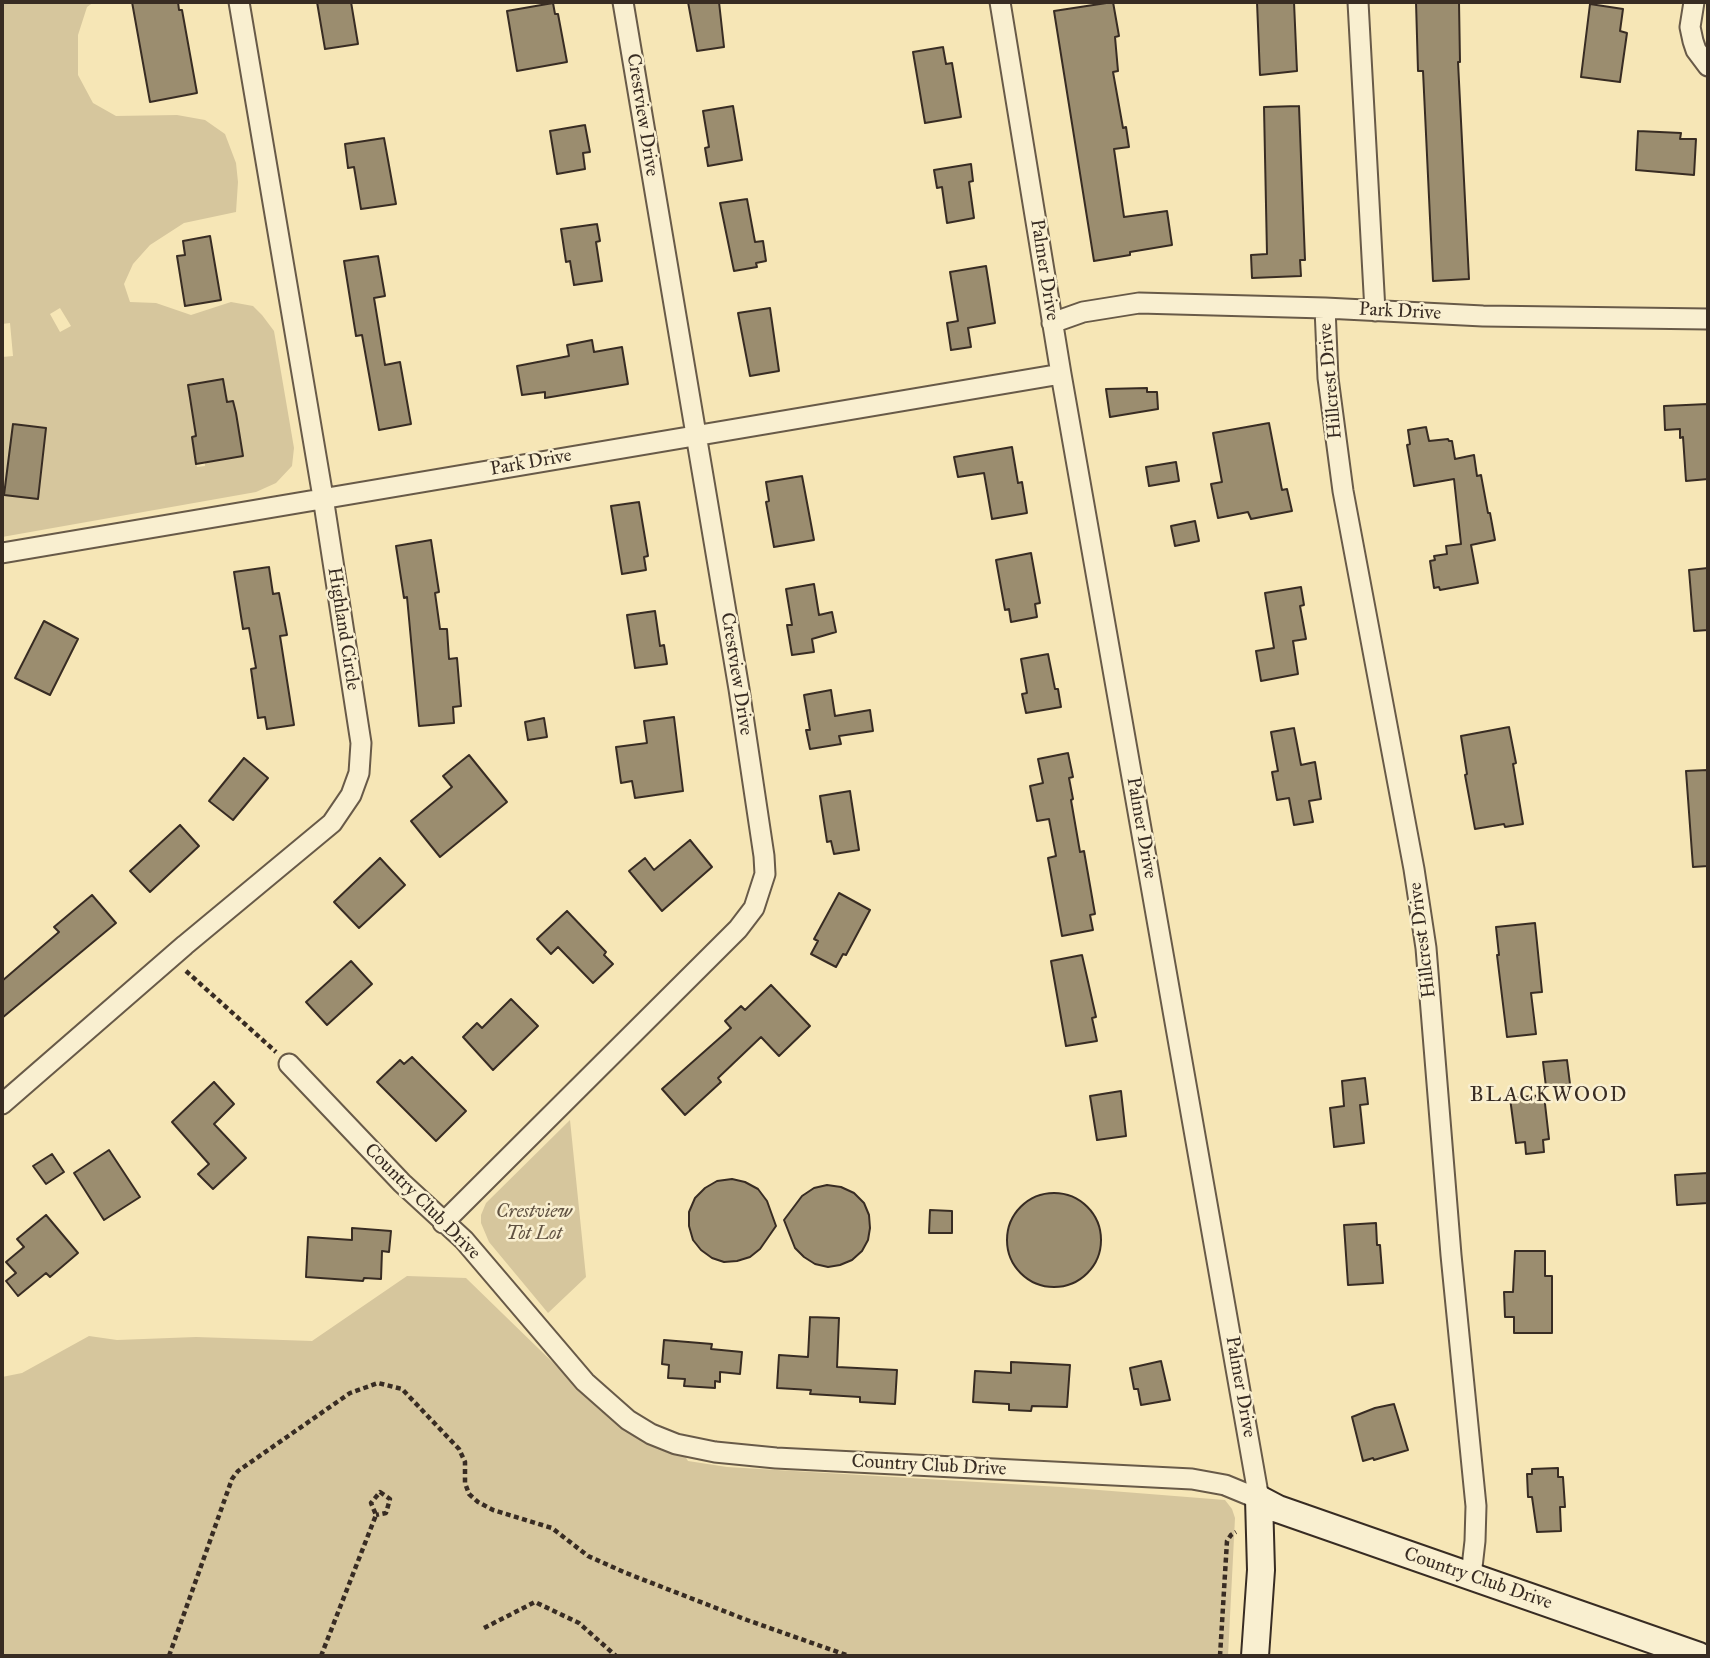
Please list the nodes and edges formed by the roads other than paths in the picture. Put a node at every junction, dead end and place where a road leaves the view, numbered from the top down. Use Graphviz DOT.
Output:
graph roads {
  1 [pos="239,2"];
  2 [pos="623,2"];
  3 [pos="1000,2"];
  4 [pos="1358,2"];
  5 [pos="1694,2"];
  6 [pos="1708,66"];
  7 [pos="1325,308"];
  8 [pos="1375,311"];
  9 [pos="1708,319"];
  10 [pos="1052,323"];
  11 [pos="1061,374"];
  12 [pos="696,435"];
  13 [pos="323,497"];
  14 [pos="2,553"];
  15 [pos="289,1064"];
  16 [pos="2,1104"];
  17 [pos="443,1223"];
  18 [pos="1259,1499"];
  19 [pos="1471,1576"];
  20 [pos="1255,1656"];
  21 [pos="1699,1656"];
  1 -- 13 [label="street, Highland Circle"];
  2 -- 12 [label="street, Crestview Drive"];
  3 -- 10 [label="street, Palmer Drive"];
  4 -- 8 [label="street"];
  5 -- 6 [label="street"];
  7 -- 8 [label="street, Park Drive"];
  7 -- 10 [label="street, Park Drive"];
  7 -- 19 [label="street, Hillcrest Drive"];
  8 -- 9 [label="street, Park Drive"];
  10 -- 11 [label="street, Palmer Drive"];
  11 -- 12 [label="street, Park Drive"];
  11 -- 18 [label="street, Palmer Drive"];
  12 -- 13 [label="street, Park Drive"];
  12 -- 17 [label="street, Crestview Drive"];
  13 -- 14 [label="street, Park Drive"];
  13 -- 16 [label="street, Highland Circle"];
  15 -- 17 [label="street, Country Club Drive"];
  17 -- 18 [label="street, Country Club Drive"];
  18 -- 19 [label="street, Country Club Drive"];
  18 -- 20 [label="street, Palmer Drive"];
  19 -- 21 [label="street, Country Club Drive"];
}
